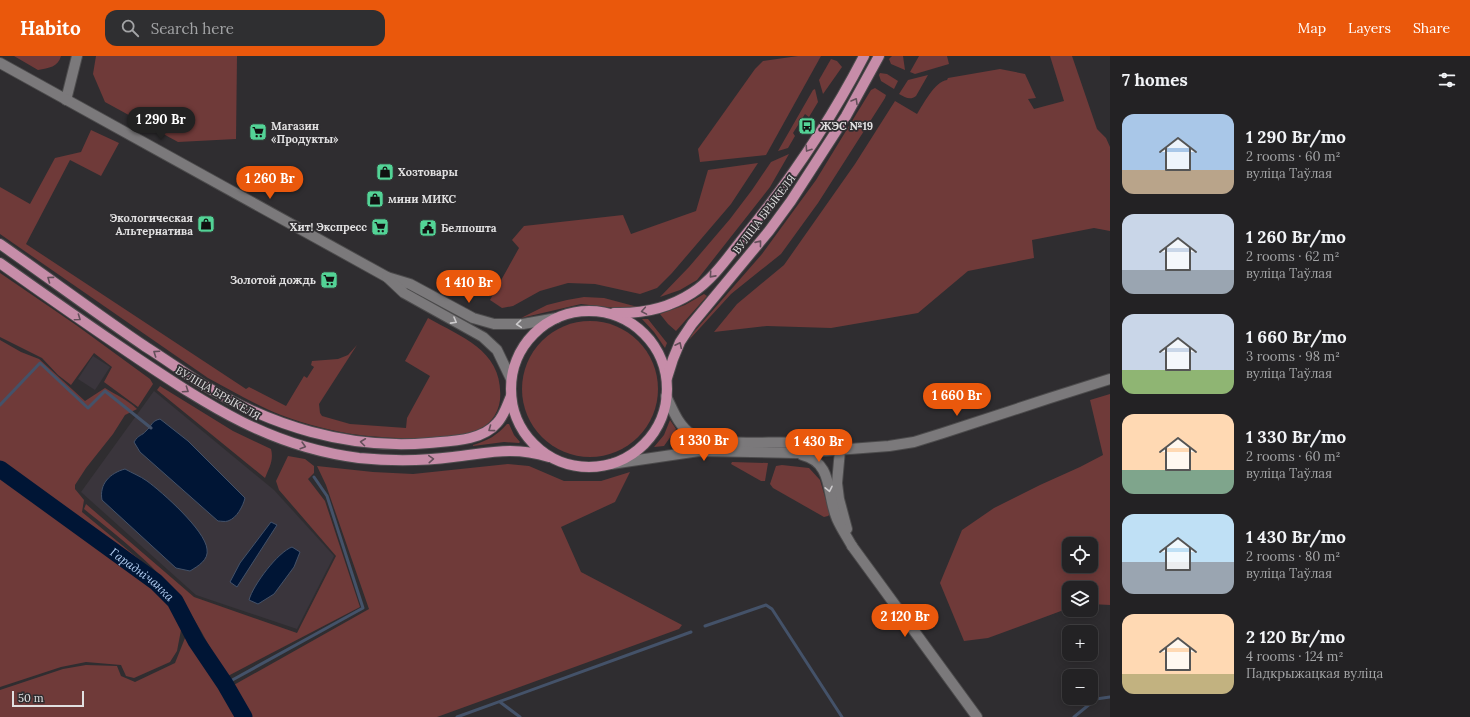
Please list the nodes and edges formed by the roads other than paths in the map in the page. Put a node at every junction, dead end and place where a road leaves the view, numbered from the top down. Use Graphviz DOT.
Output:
graph roads {
  1 [pos="77,56"];
  2 [pos="864,56"];
  3 [pos="879,56"];
  4 [pos="0,63"];
  5 [pos="66,100"];
  6 [pos="0,244"];
  7 [pos="0,263"];
  8 [pos="387,277"];
  9 [pos="606,313"];
  10 [pos="557,318"];
  11 [pos="511,379"];
  12 [pos="1110,379"];
  13 [pos="666,382"];
  14 [pos="511,396"];
  15 [pos="666,396"];
  16 [pos="840,450"];
  17 [pos="797,453"];
  18 [pos="549,457"];
  19 [pos="611,464"];
  20 [pos="852,546"];
  21 [pos="977,717"];
  1 -- 5 [label="main road"];
  2 -- 9 [label="main road, ВУЛІЦА БРЫКЕЛЯ, one-way"];
  13 -- 3 [label="main road, ВУЛІЦА БРЫКЕЛЯ, one-way"];
  4 -- 5 [label="main road"];
  5 -- 8 [label="main road"];
  14 -- 6 [label="main road, ВУЛІЦА БРЫКЕЛЯ, one-way"];
  7 -- 18 [label="main road, ВУЛІЦА БРЫКЕЛЯ, one-way"];
  10 -- 8 [label="main road, one-way"];
  8 -- 11 [label="main road, one-way"];
  9 -- 10 [label="main road, ВУЛІЦА БРЫКЕЛЯ"];
  9 -- 13 [label="main road"];
  10 -- 11 [label="main road, ВУЛІЦА БРЫКЕЛЯ"];
  11 -- 14 [label="main road, ВУЛІЦА БРЫКЕЛЯ"];
  12 -- 16 [label="main road"];
  13 -- 15 [label="main road"];
  14 -- 18 [label="main road"];
  15 -- 16 [label="main road"];
  15 -- 19 [label="main road"];
  16 -- 17 [label="main road"];
  16 -- 20 [label="main road"];
  17 -- 19 [label="main road"];
  17 -- 20 [label="main road, one-way"];
  18 -- 19 [label="main road"];
  20 -- 21 [label="main road"];
}
